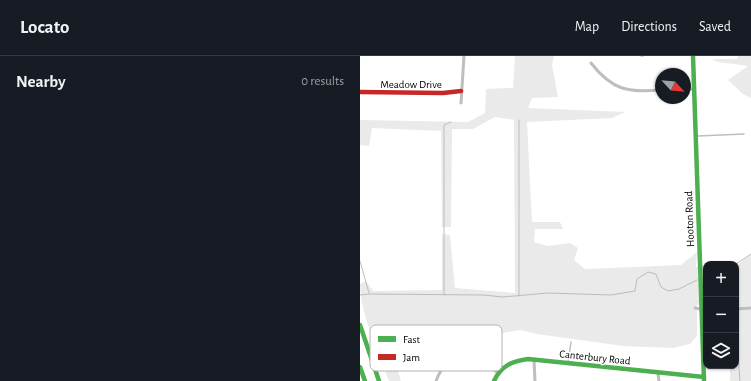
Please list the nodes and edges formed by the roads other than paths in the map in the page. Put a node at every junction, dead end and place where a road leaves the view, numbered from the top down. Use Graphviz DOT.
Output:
graph roads {
  1 [pos="464,56"];
  2 [pos="693,56"];
  3 [pos="591,63"];
  4 [pos="694,89"];
  5 [pos="655,90"];
  6 [pos="462,91"];
  7 [pos="360,92"];
  8 [pos="461,103"];
  9 [pos="744,134"];
  10 [pos="696,137"];
  11 [pos="703,297"];
  12 [pos="695,308"];
  13 [pos="751,308"];
  14 [pos="739,309"];
  15 [pos="703,310"];
  16 [pos="360,325"];
  17 [pos="704,333"];
  18 [pos="570,342"];
  19 [pos="370,354"];
  20 [pos="534,360"];
  21 [pos="568,364"];
  22 [pos="360,367"];
  23 [pos="502,370"];
  24 [pos="376,371"];
  25 [pos="443,371"];
  26 [pos="495,371"];
  27 [pos="500,371"];
  28 [pos="498,373"];
  29 [pos="658,374"];
  30 [pos="704,379"];
  31 [pos="365,381"];
  32 [pos="379,381"];
  33 [pos="436,381"];
  34 [pos="494,381"];
  35 [pos="535,381"];
  36 [pos="659,381"];
  1 -- 6 [label="street"];
  2 -- 4 [label="main road, Hooton Road"];
  3 -- 5 [label="street"];
  4 -- 10 [label="main road, Hooton Road"];
  6 -- 7 [label="main road, Meadow Drive"];
  6 -- 8 [label="street"];
  9 -- 10 [label="lane"];
  10 -- 11 [label="main road, Hooton Road"];
  12 -- 15 [label="street"];
  13 -- 14 [label="street"];
  16 -- 19 [label="main road"];
  17 -- 30 [label="main road, Hooton Road"];
  18 -- 21 [label="lane"];
  20 -- 21 [label="main road, Canterbury Road"];
  20 -- 23 [label="main road, Canterbury Road"];
  20 -- 35 [label="street"];
  21 -- 29 [label="main road, Canterbury Road"];
  22 -- 31 [label="main road"];
  24 -- 32 [label="main road"];
  25 -- 33 [label="street"];
  26 -- 28 [label="street"];
  27 -- 28 [label="main road, Canterbury Road"];
  28 -- 34 [label="main road, Canterbury Road"];
  29 -- 30 [label="main road, Canterbury Road"];
  29 -- 36 [label="street"];
}
